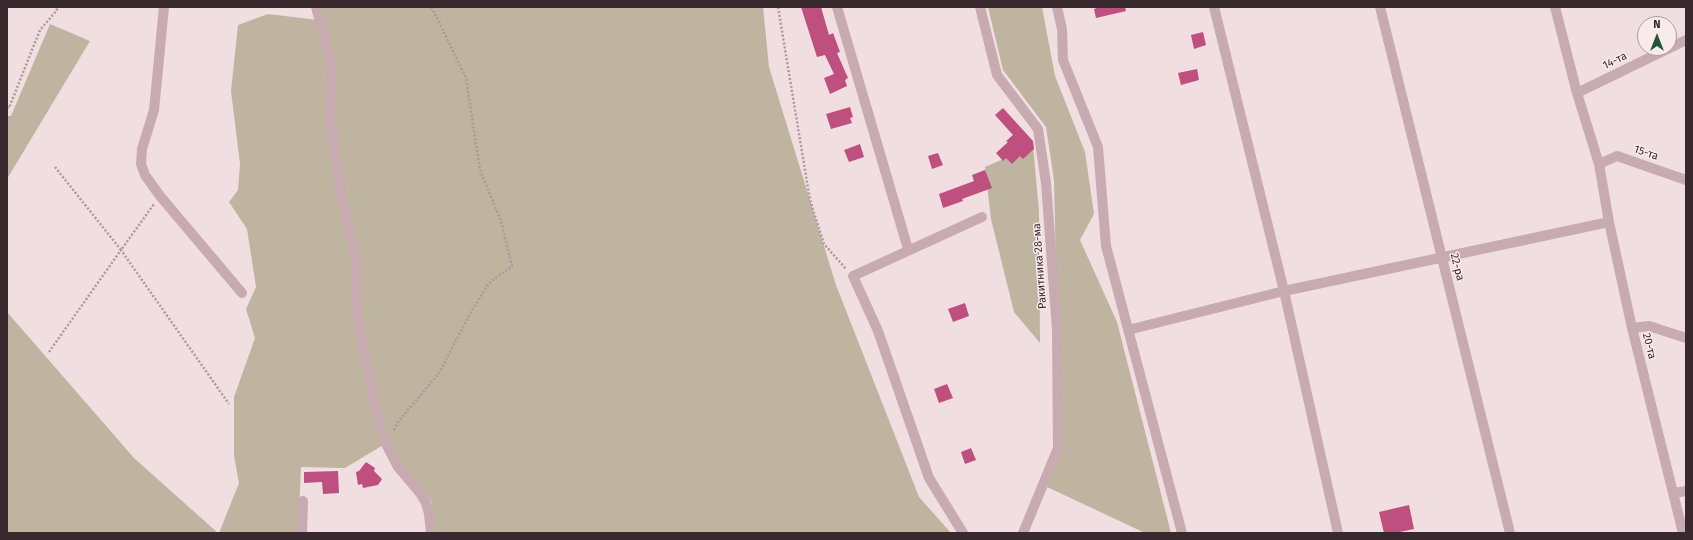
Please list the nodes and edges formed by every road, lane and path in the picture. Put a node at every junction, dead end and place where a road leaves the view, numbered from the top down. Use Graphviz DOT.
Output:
graph roads {
  1 [pos="56,7"];
  2 [pos="164,7"];
  3 [pos="316,7"];
  4 [pos="431,7"];
  5 [pos="778,7"];
  6 [pos="837,7"];
  7 [pos="980,7"];
  8 [pos="1057,7"];
  9 [pos="1214,7"];
  10 [pos="1380,7"];
  11 [pos="1556,7"];
  12 [pos="1686,40"];
  13 [pos="1577,92"];
  14 [pos="7,107"];
  15 [pos="1599,164"];
  16 [pos="55,167"];
  17 [pos="1686,180"];
  18 [pos="160,196"];
  19 [pos="982,217"];
  20 [pos="1609,222"];
  21 [pos="908,249"];
  22 [pos="121,250"];
  23 [pos="1442,257"];
  24 [pos="853,276"];
  25 [pos="1284,291"];
  26 [pos="242,293"];
  27 [pos="1632,328"];
  28 [pos="1128,330"];
  29 [pos="1686,338"];
  30 [pos="49,352"];
  31 [pos="229,404"];
  32 [pos="386,444"];
  33 [pos="1686,491"];
  34 [pos="1674,493"];
  35 [pos="303,501"];
  36 [pos="302,533"];
  37 [pos="431,533"];
  38 [pos="963,533"];
  39 [pos="1023,533"];
  40 [pos="1182,533"];
  41 [pos="1338,533"];
  42 [pos="1510,533"];
  43 [pos="1683,533"];
  1 -- 14 [label="path"];
  2 -- 18 [label="street"];
  3 -- 32 [label="street"];
  4 -- 32 [label="path"];
  5 -- 24 [label="path"];
  6 -- 21 [label="street"];
  7 -- 39 [label="street, Ракитника 28-ма"];
  8 -- 28 [label="street"];
  9 -- 25 [label="street"];
  10 -- 23 [label="street, 22-ра"];
  11 -- 13 [label="street, 20-та"];
  12 -- 13 [label="street, 14-та"];
  13 -- 15 [label="street, 20-та"];
  15 -- 17 [label="street, 15-та"];
  15 -- 20 [label="street, 20-та"];
  16 -- 22 [label="path"];
  18 -- 22 [label="path"];
  18 -- 26 [label="street"];
  19 -- 21 [label="street"];
  20 -- 23 [label="street"];
  20 -- 27 [label="street, 20-та"];
  21 -- 24 [label="street"];
  22 -- 30 [label="path"];
  22 -- 31 [label="path"];
  23 -- 25 [label="street"];
  23 -- 42 [label="street, 22-ра"];
  24 -- 38 [label="street"];
  25 -- 28 [label="street"];
  25 -- 41 [label="street"];
  27 -- 29 [label="street"];
  27 -- 34 [label="street, 20-та"];
  28 -- 40 [label="street"];
  32 -- 37 [label="street"];
  33 -- 34 [label="street"];
  34 -- 43 [label="street, 20-та"];
  35 -- 36 [label="street"];
}
